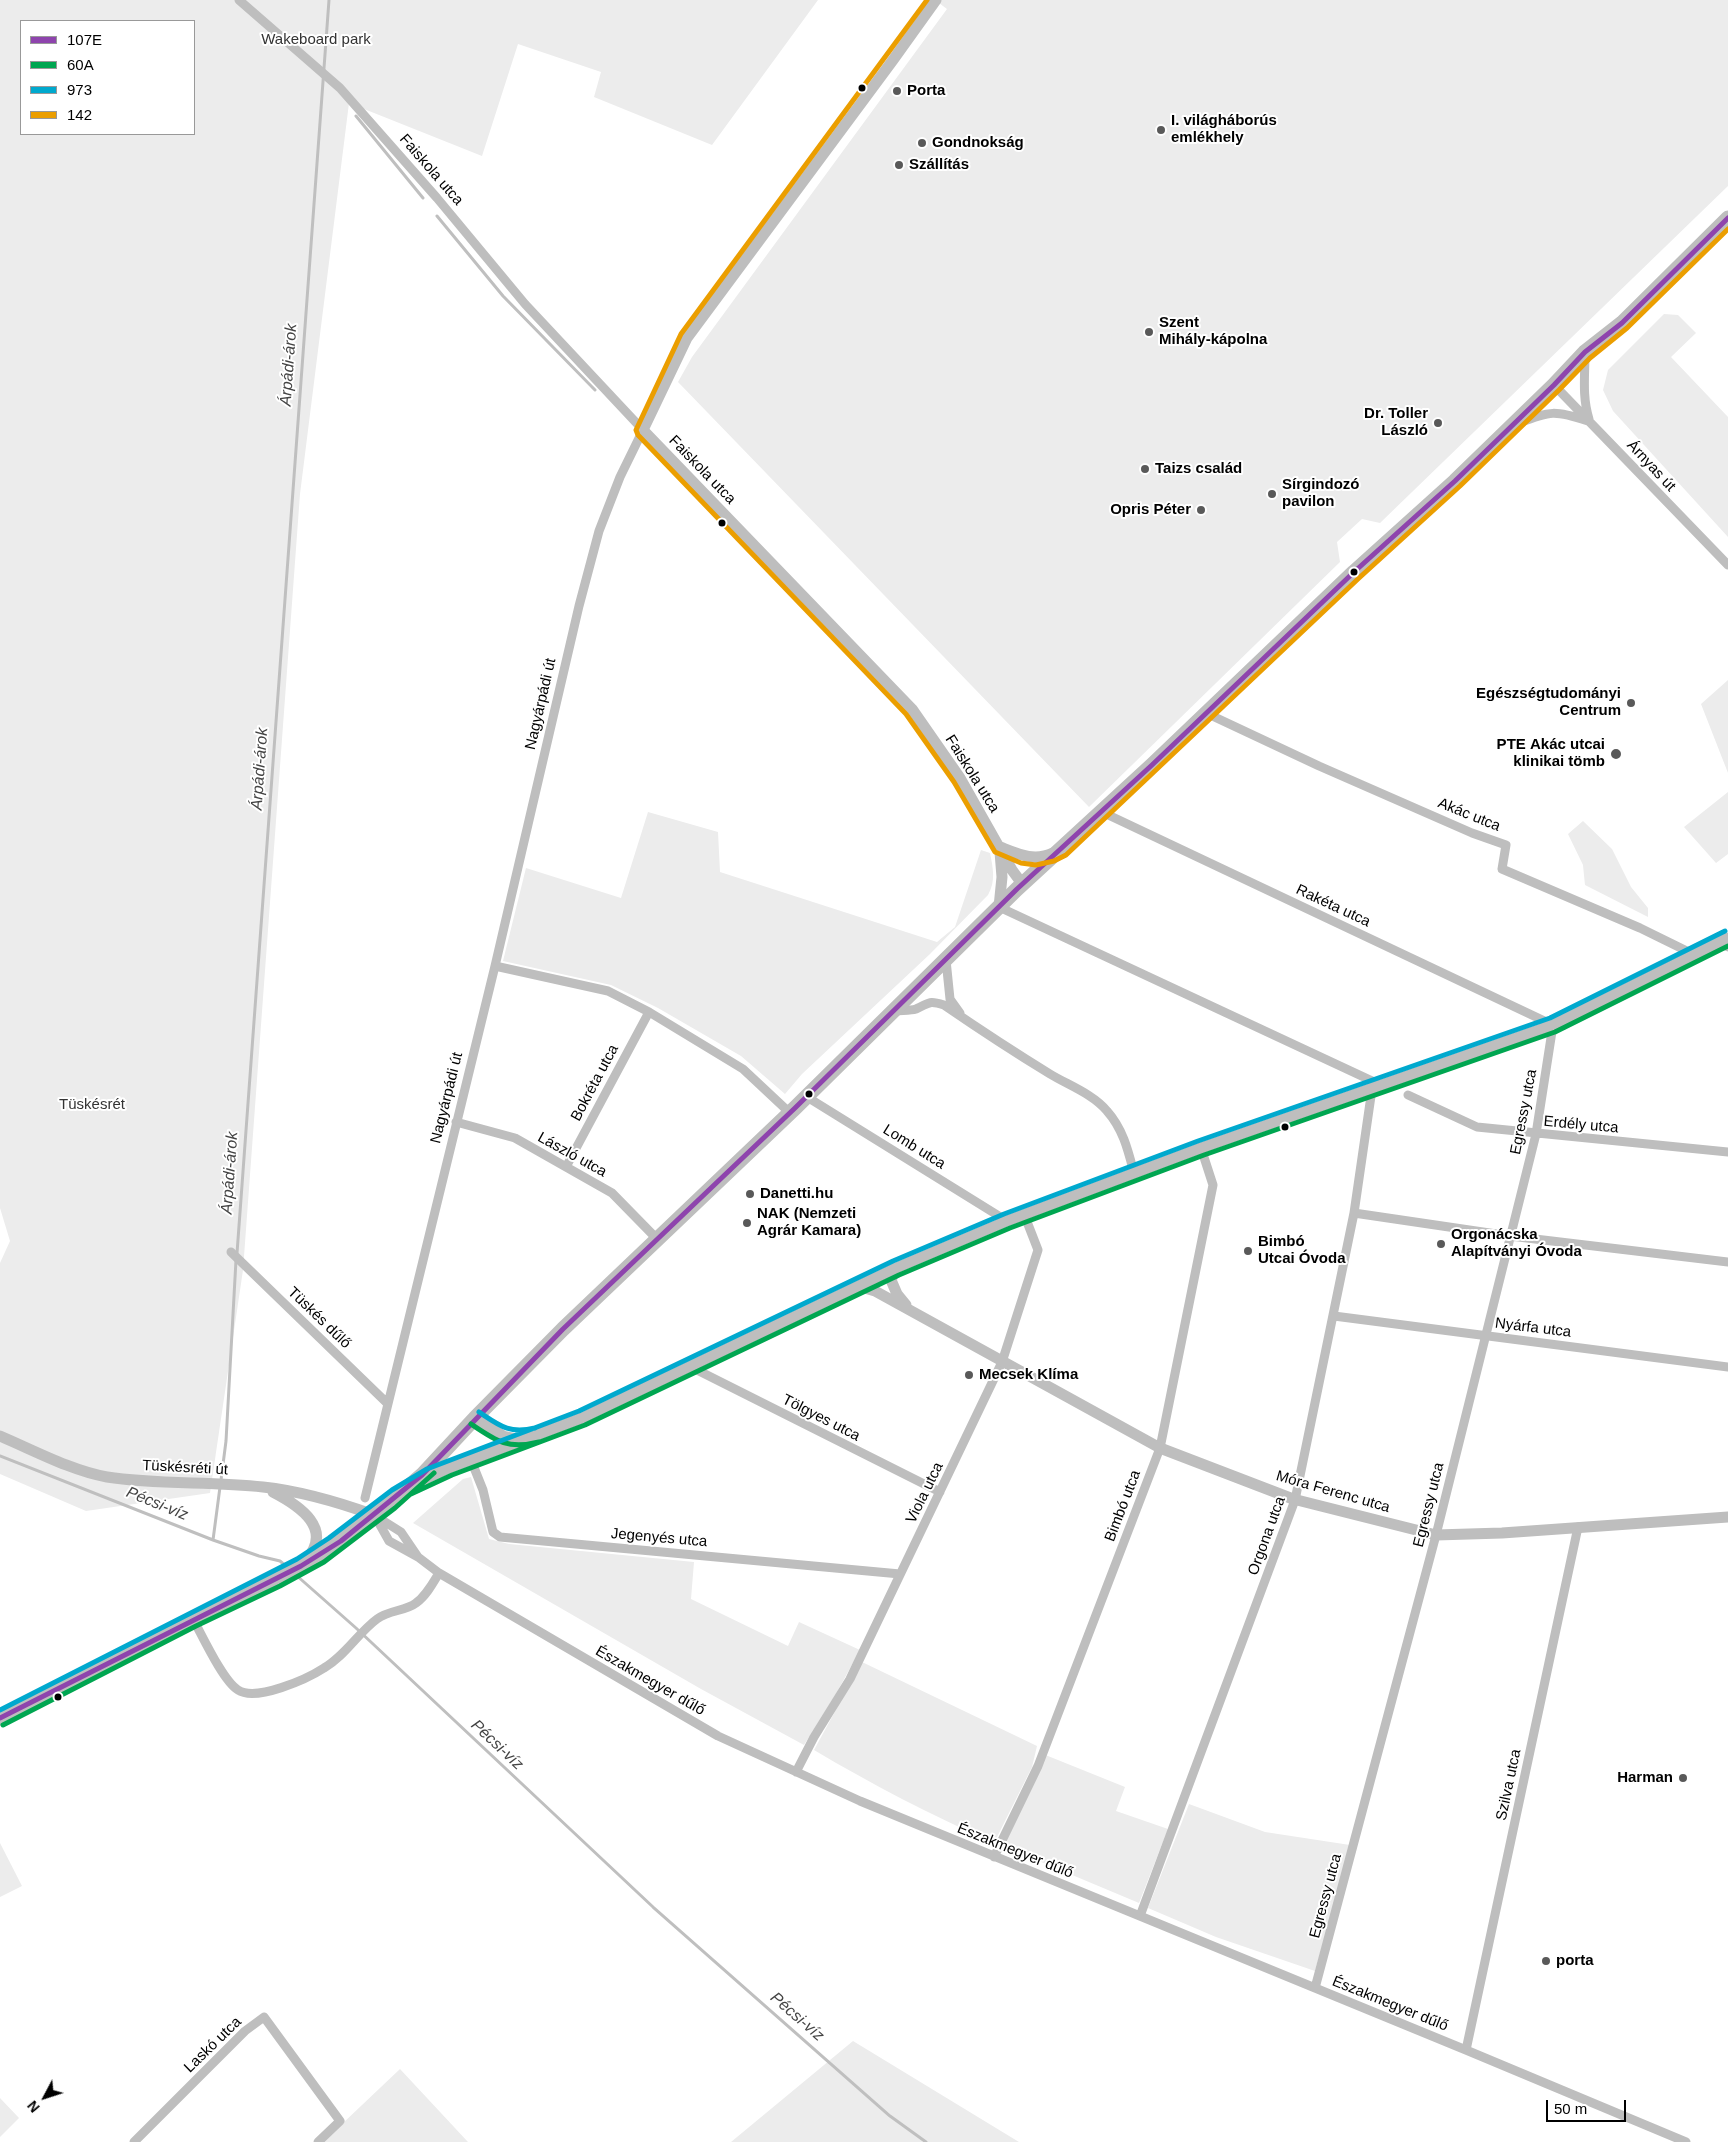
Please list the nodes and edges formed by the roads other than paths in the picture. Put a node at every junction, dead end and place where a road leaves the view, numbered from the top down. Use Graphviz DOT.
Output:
graph roads {
  1 [pos="239,0"];
  2 [pos="936,0"];
  3 [pos="1728,218"];
  4 [pos="1586,352"];
  5 [pos="1554,385"];
  6 [pos="1590,422"];
  7 [pos="1512,426"];
  8 [pos="643,430"];
  9 [pos="1728,565"];
  10 [pos="1206,713"];
  11 [pos="1102,812"];
  12 [pos="1000,847"];
  13 [pos="1061,850"];
  14 [pos="1023,885"];
  15 [pos="999,907"];
  16 [pos="1725,943"];
  17 [pos="1695,955"];
  18 [pos="946,960"];
  19 [pos="495,966"];
  20 [pos="894,1011"];
  21 [pos="649,1012"];
  22 [pos="1553,1024"];
  23 [pos="977,1028"];
  24 [pos="1378,1087"];
  25 [pos="1408,1095"];
  26 [pos="807,1097"];
  27 [pos="790,1114"];
  28 [pos="456,1122"];
  29 [pos="1536,1134"];
  30 [pos="1201,1148"];
  31 [pos="1728,1152"];
  32 [pos="566,1167"];
  33 [pos="1134,1173"];
  34 [pos="1354,1213"];
  35 [pos="1024,1214"];
  36 [pos="1007,1221"];
  37 [pos="1510,1236"];
  38 [pos="658,1240"];
  39 [pos="235,1256"];
  40 [pos="1728,1262"];
  41 [pos="896,1268"];
  42 [pos="858,1286"];
  43 [pos="910,1310"];
  44 [pos="1334,1316"];
  45 [pos="1486,1336"];
  46 [pos="1002,1362"];
  47 [pos="690,1367"];
  48 [pos="1728,1367"];
  49 [pos="388,1404"];
  50 [pos="475,1418"];
  51 [pos="537,1435"];
  52 [pos="0,1436"];
  53 [pos="1160,1448"];
  54 [pos="470,1460"];
  55 [pos="263,1487"];
  56 [pos="408,1488"];
  57 [pos="940,1492"];
  58 [pos="365,1498"];
  59 [pos="1295,1500"];
  60 [pos="374,1514"];
  61 [pos="1728,1517"];
  62 [pos="1578,1527"];
  63 [pos="1436,1535"];
  64 [pos="418,1557"];
  65 [pos="301,1566"];
  66 [pos="439,1573"];
  67 [pos="900,1574"];
  68 [pos="193,1619"];
  69 [pos="0,1718"];
  70 [pos="796,1772"];
  71 [pos="994,1857"];
  72 [pos="1140,1916"];
  73 [pos="1315,1988"];
  74 [pos="1466,2050"];
  75 [pos="134,2142"];
  76 [pos="318,2142"];
  77 [pos="1686,2142"];
  1 -- 8 [label="street, Faiskola utca"];
  2 -- 8 [label="street, Nagyárpádi út"];
  3 -- 4 [label="main road"];
  4 -- 5 [label="main road"];
  4 -- 6 [label="street"];
  5 -- 6 [label="street, Árnyas út"];
  5 -- 7 [label="main road"];
  6 -- 7 [label="street"];
  6 -- 9 [label="street, Árnyas út"];
  7 -- 10 [label="main road"];
  8 -- 12 [label="street, Faiskola utca"];
  8 -- 19 [label="street, Nagyárpádi út"];
  10 -- 11 [label="main road"];
  10 -- 17 [label="street, Akác utca"];
  11 -- 13 [label="main road"];
  11 -- 22 [label="street, Rakéta utca"];
  12 -- 13 [label="street"];
  12 -- 14 [label="street, Faiskola utca"];
  12 -- 15 [label="street"];
  13 -- 14 [label="main road"];
  14 -- 15 [label="main road"];
  15 -- 18 [label="main road"];
  15 -- 24 [label="street"];
  16 -- 17 [label="street"];
  17 -- 22 [label="street"];
  18 -- 20 [label="main road"];
  18 -- 23 [label="street"];
  19 -- 21 [label="street"];
  19 -- 28 [label="street, Nagyárpádi út"];
  20 -- 23 [label="street"];
  20 -- 26 [label="main road"];
  21 -- 27 [label="street"];
  21 -- 32 [label="street, Bokréta utca"];
  22 -- 24 [label="street"];
  22 -- 29 [label="street, Egressy utca"];
  23 -- 33 [label="street"];
  24 -- 30 [label="street"];
  24 -- 34 [label="street, Orgona utca"];
  25 -- 29 [label="street, Erdély utca"];
  26 -- 27 [label="main road"];
  26 -- 36 [label="street, Lomb utca"];
  27 -- 38 [label="main road"];
  28 -- 32 [label="street, László utca"];
  28 -- 49 [label="street, Nagyárpádi út"];
  29 -- 31 [label="street, Erdély utca"];
  29 -- 37 [label="street, Egressy utca"];
  30 -- 33 [label="street"];
  30 -- 53 [label="street, Bimbó utca"];
  32 -- 38 [label="street, László utca"];
  33 -- 35 [label="street"];
  34 -- 37 [label="street"];
  34 -- 44 [label="street, Orgona utca"];
  35 -- 36 [label="street"];
  35 -- 46 [label="street, Viola utca"];
  36 -- 41 [label="street"];
  37 -- 40 [label="street"];
  37 -- 45 [label="street, Egressy utca"];
  38 -- 50 [label="main road"];
  39 -- 49 [label="street, Tüskés dűlő"];
  41 -- 42 [label="street"];
  41 -- 43 [label="street, Móra Ferenc utca"];
  42 -- 43 [label="street, Móra Ferenc utca"];
  42 -- 47 [label="street"];
  43 -- 46 [label="street, Móra Ferenc utca"];
  44 -- 45 [label="street, Nyárfa utca"];
  44 -- 59 [label="street, Orgona utca"];
  45 -- 48 [label="street, Nyárfa utca"];
  45 -- 63 [label="street, Egressy utca"];
  46 -- 53 [label="street, Móra Ferenc utca"];
  46 -- 57 [label="street, Viola utca"];
  47 -- 51 [label="street"];
  47 -- 57 [label="street, Tölgyes utca"];
  49 -- 58 [label="street, Nagyárpádi út"];
  50 -- 51 [label="street"];
  50 -- 56 [label="main road"];
  51 -- 54 [label="street"];
  52 -- 55 [label="street, Tüskésréti út"];
  53 -- 59 [label="street, Móra Ferenc utca"];
  53 -- 71 [label="street, Bimbó utca"];
  54 -- 56 [label="street"];
  54 -- 67 [label="street, Jegenyés utca"];
  55 -- 60 [label="street, Tüskésréti út"];
  55 -- 65 [label="street"];
  56 -- 60 [label="main road"];
  57 -- 67 [label="street, Viola utca"];
  59 -- 63 [label="street, Móra Ferenc utca"];
  59 -- 72 [label="street, Orgona utca"];
  60 -- 64 [label="street, Északmegyer dűlő"];
  60 -- 64 [label="street"];
  60 -- 65 [label="main road"];
  61 -- 62 [label="street, Móra Ferenc utca"];
  62 -- 63 [label="street, Móra Ferenc utca"];
  62 -- 74 [label="street, Szilva utca"];
  63 -- 73 [label="street, Egressy utca"];
  64 -- 66 [label="street, Északmegyer dűlő"];
  65 -- 68 [label="main road"];
  66 -- 68 [label="street"];
  66 -- 70 [label="street, Északmegyer dűlő"];
  67 -- 70 [label="street, Viola utca"];
  68 -- 69 [label="main road"];
  70 -- 71 [label="street, Északmegyer dűlő"];
  71 -- 72 [label="street, Északmegyer dűlő"];
  72 -- 73 [label="street, Északmegyer dűlő"];
  73 -- 74 [label="street, Északmegyer dűlő"];
  74 -- 77 [label="street, Északmegyer dűlő"];
  75 -- 76 [label="street, Laskó utca"];
}
